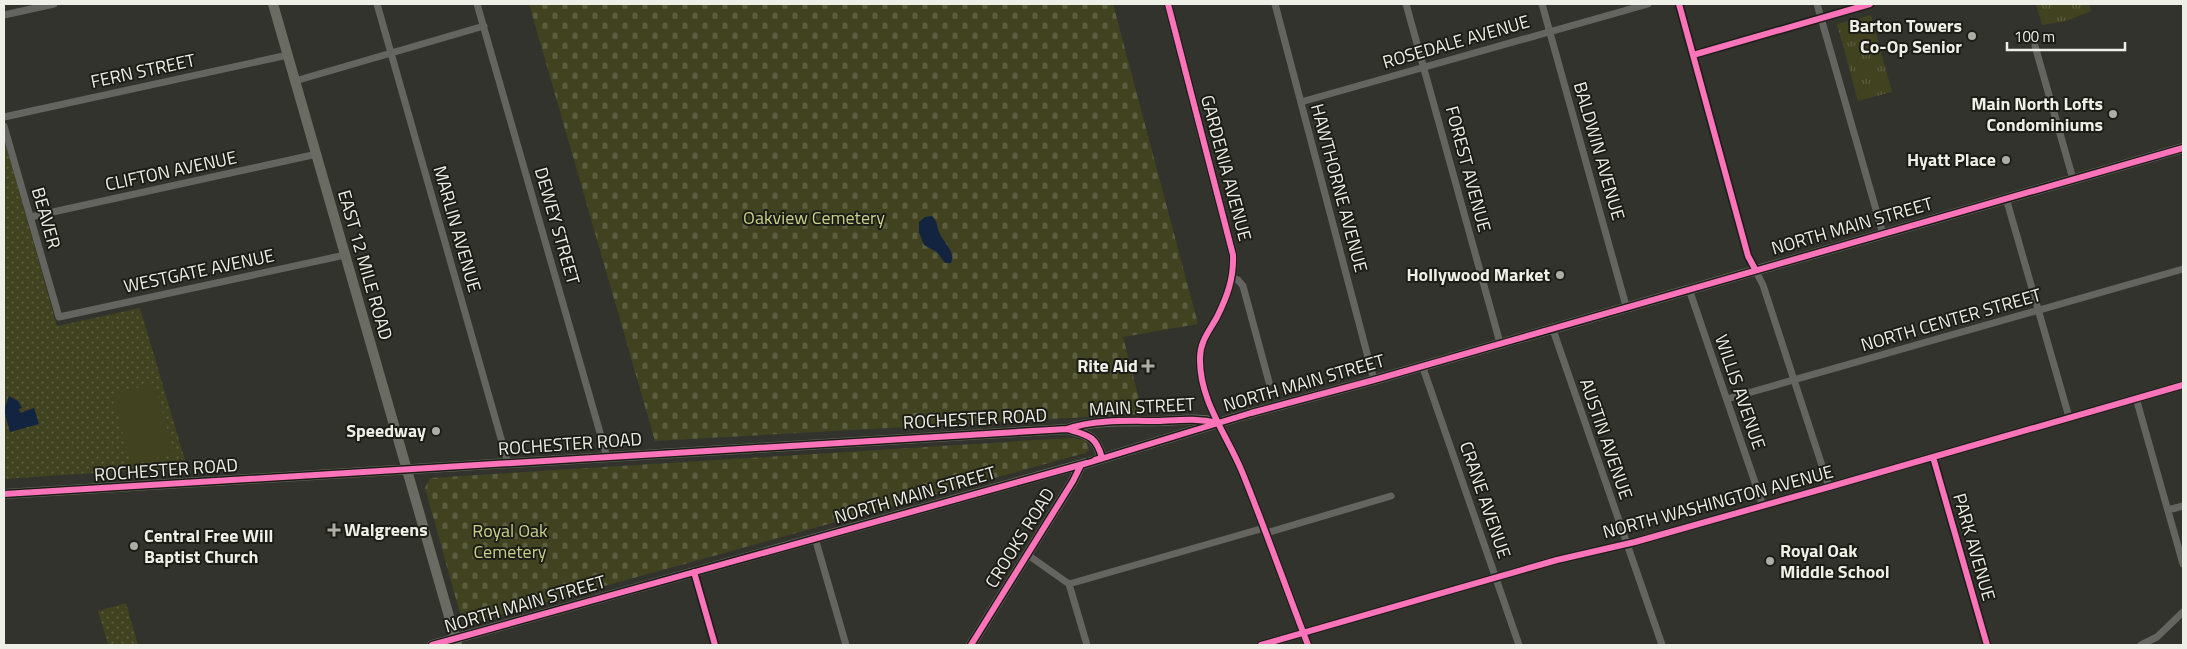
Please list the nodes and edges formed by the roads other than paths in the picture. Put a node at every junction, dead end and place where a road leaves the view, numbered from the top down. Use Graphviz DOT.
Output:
graph roads {
  1 [pos="54,4"];
  2 [pos="273,4"];
  3 [pos="377,4"];
  4 [pos="477,4"];
  5 [pos="1168,4"];
  6 [pos="1275,4"];
  7 [pos="1406,4"];
  8 [pos="1542,4"];
  9 [pos="1648,4"];
  10 [pos="1678,4"];
  11 [pos="1817,4"];
  12 [pos="1870,4"];
  13 [pos="4,15"];
  14 [pos="1821,17"];
  15 [pos="484,26"];
  16 [pos="1550,32"];
  17 [pos="2034,46"];
  18 [pos="391,52"];
  19 [pos="288,55"];
  20 [pos="1693,55"];
  21 [pos="1424,67"];
  22 [pos="295,81"];
  23 [pos="1301,102"];
  24 [pos="4,117"];
  25 [pos="4,126"];
  26 [pos="2183,148"];
  27 [pos="317,154"];
  28 [pos="2073,179"];
  29 [pos="2006,198"];
  30 [pos="30,217"];
  31 [pos="1883,234"];
  32 [pos="345,255"];
  33 [pos="1755,269"];
  34 [pos="2183,269"];
  35 [pos="1233,278"];
  36 [pos="1689,289"];
  37 [pos="1626,306"];
  38 [pos="2038,310"];
  39 [pos="59,317"];
  40 [pos="1552,328"];
  41 [pos="1500,342"];
  42 [pos="1422,365"];
  43 [pos="1374,380"];
  44 [pos="1794,380"];
  45 [pos="1269,382"];
  46 [pos="2183,385"];
  47 [pos="2136,398"];
  48 [pos="1727,399"];
  49 [pos="2069,417"];
  50 [pos="1218,423"];
  51 [pos="1066,429"];
  52 [pos="607,457"];
  53 [pos="1933,457"];
  54 [pos="1102,458"];
  55 [pos="508,463"];
  56 [pos="1081,465"];
  57 [pos="407,470"];
  58 [pos="1829,487"];
  59 [pos="4,494"];
  60 [pos="1391,496"];
  61 [pos="1763,506"];
  62 [pos="2183,506"];
  63 [pos="2168,510"];
  64 [pos="1265,531"];
  65 [pos="815,538"];
  66 [pos="1627,544"];
  67 [pos="1028,555"];
  68 [pos="2183,564"];
  69 [pos="694,572"];
  70 [pos="1496,578"];
  71 [pos="1069,584"];
  72 [pos="2183,612"];
  73 [pos="1303,633"];
  74 [pos="456,642"];
  75 [pos="432,645"];
  76 [pos="715,645"];
  77 [pos="846,645"];
  78 [pos="971,645"];
  79 [pos="1087,645"];
  80 [pos="1261,645"];
  81 [pos="1308,645"];
  82 [pos="1519,645"];
  83 [pos="1662,645"];
  84 [pos="1988,645"];
  85 [pos="2141,645"];
  1 -- 13 [label="street"];
  2 -- 19 [label="main road, EAST 12 MILE ROAD"];
  3 -- 18 [label="street, MARLIN AVENUE"];
  4 -- 15 [label="street, DEWEY STREET"];
  5 -- 35 [label="street, GARDENIA AVENUE"];
  6 -- 23 [label="street, HAWTHORNE AVENUE"];
  7 -- 21 [label="street, FOREST AVENUE"];
  8 -- 16 [label="street, BALDWIN AVENUE"];
  9 -- 16 [label="street, ROSEDALE AVENUE"];
  10 -- 20 [label="street"];
  11 -- 14 [label="street"];
  12 -- 14 [label="street"];
  14 -- 20 [label="street"];
  14 -- 31 [label="street"];
  15 -- 18 [label="street"];
  15 -- 52 [label="street, DEWEY STREET"];
  16 -- 21 [label="street, ROSEDALE AVENUE"];
  16 -- 37 [label="street, BALDWIN AVENUE"];
  17 -- 28 [label="street"];
  18 -- 22 [label="street"];
  18 -- 55 [label="street, MARLIN AVENUE"];
  19 -- 22 [label="main road, EAST 12 MILE ROAD"];
  19 -- 24 [label="street, FERN STREET"];
  20 -- 33 [label="street"];
  21 -- 23 [label="street, ROSEDALE AVENUE"];
  21 -- 41 [label="street, FOREST AVENUE"];
  22 -- 27 [label="main road, EAST 12 MILE ROAD"];
  23 -- 43 [label="street, HAWTHORNE AVENUE"];
  25 -- 30 [label="street, BEAVER"];
  26 -- 28 [label="main road, NORTH MAIN STREET"];
  27 -- 30 [label="street, CLIFTON AVENUE"];
  27 -- 32 [label="main road, EAST 12 MILE ROAD"];
  28 -- 29 [label="main road, NORTH MAIN STREET"];
  29 -- 31 [label="main road, NORTH MAIN STREET"];
  29 -- 38 [label="street"];
  30 -- 39 [label="street, BEAVER"];
  31 -- 33 [label="main road, NORTH MAIN STREET"];
  32 -- 39 [label="street, WESTGATE AVENUE"];
  32 -- 57 [label="main road, EAST 12 MILE ROAD"];
  33 -- 36 [label="main road, NORTH MAIN STREET"];
  33 -- 44 [label="street"];
  34 -- 38 [label="street, NORTH CENTER STREET"];
  35 -- 45 [label="street"];
  35 -- 50 [label="street, GARDENIA AVENUE"];
  36 -- 37 [label="main road, NORTH MAIN STREET"];
  36 -- 48 [label="street, WILLIS AVENUE"];
  37 -- 40 [label="main road, NORTH MAIN STREET"];
  38 -- 44 [label="street, NORTH CENTER STREET"];
  38 -- 49 [label="street"];
  40 -- 41 [label="main road, NORTH MAIN STREET"];
  40 -- 66 [label="street, AUSTIN AVENUE"];
  41 -- 42 [label="main road, NORTH MAIN STREET"];
  42 -- 43 [label="main road, NORTH MAIN STREET"];
  42 -- 70 [label="street, CRANE AVENUE"];
  43 -- 50 [label="main road, NORTH MAIN STREET"];
  44 -- 48 [label="street, NORTH CENTER STREET"];
  44 -- 58 [label="street"];
  46 -- 47 [label="street, NORTH WASHINGTON AVENUE"];
  47 -- 49 [label="street, NORTH WASHINGTON AVENUE"];
  47 -- 63 [label="street"];
  48 -- 61 [label="street, WILLIS AVENUE"];
  49 -- 53 [label="street, NORTH WASHINGTON AVENUE"];
  50 -- 51 [label="main road, MAIN STREET"];
  50 -- 54 [label="main road, NORTH MAIN STREET"];
  50 -- 64 [label="street, GARDENIA AVENUE"];
  51 -- 52 [label="main road, ROCHESTER ROAD"];
  51 -- 54 [label="main road, ROCHESTER ROAD"];
  52 -- 55 [label="main road, ROCHESTER ROAD"];
  53 -- 58 [label="street, NORTH WASHINGTON AVENUE"];
  53 -- 84 [label="street, PARK AVENUE"];
  54 -- 56 [label="main road"];
  55 -- 57 [label="main road, ROCHESTER ROAD"];
  56 -- 65 [label="main road, NORTH MAIN STREET"];
  56 -- 67 [label="main road, CROOKS ROAD"];
  57 -- 59 [label="main road, ROCHESTER ROAD"];
  57 -- 74 [label="main road, EAST 12 MILE ROAD"];
  58 -- 61 [label="street, NORTH WASHINGTON AVENUE"];
  60 -- 64 [label="street"];
  61 -- 66 [label="street, NORTH WASHINGTON AVENUE"];
  62 -- 63 [label="street"];
  63 -- 68 [label="street"];
  64 -- 71 [label="street"];
  64 -- 73 [label="street, GARDENIA AVENUE"];
  65 -- 69 [label="main road, NORTH MAIN STREET"];
  65 -- 77 [label="street"];
  66 -- 70 [label="street, NORTH WASHINGTON AVENUE"];
  66 -- 83 [label="street, AUSTIN AVENUE"];
  67 -- 71 [label="street"];
  67 -- 78 [label="main road, CROOKS ROAD"];
  69 -- 74 [label="main road, NORTH MAIN STREET"];
  69 -- 76 [label="street"];
  70 -- 73 [label="street, NORTH WASHINGTON AVENUE"];
  70 -- 82 [label="street, CRANE AVENUE"];
  71 -- 79 [label="street"];
  72 -- 85 [label="street"];
  73 -- 80 [label="street, NORTH WASHINGTON AVENUE"];
  73 -- 81 [label="street, GARDENIA AVENUE"];
  74 -- 75 [label="main road, NORTH MAIN STREET"];
}
